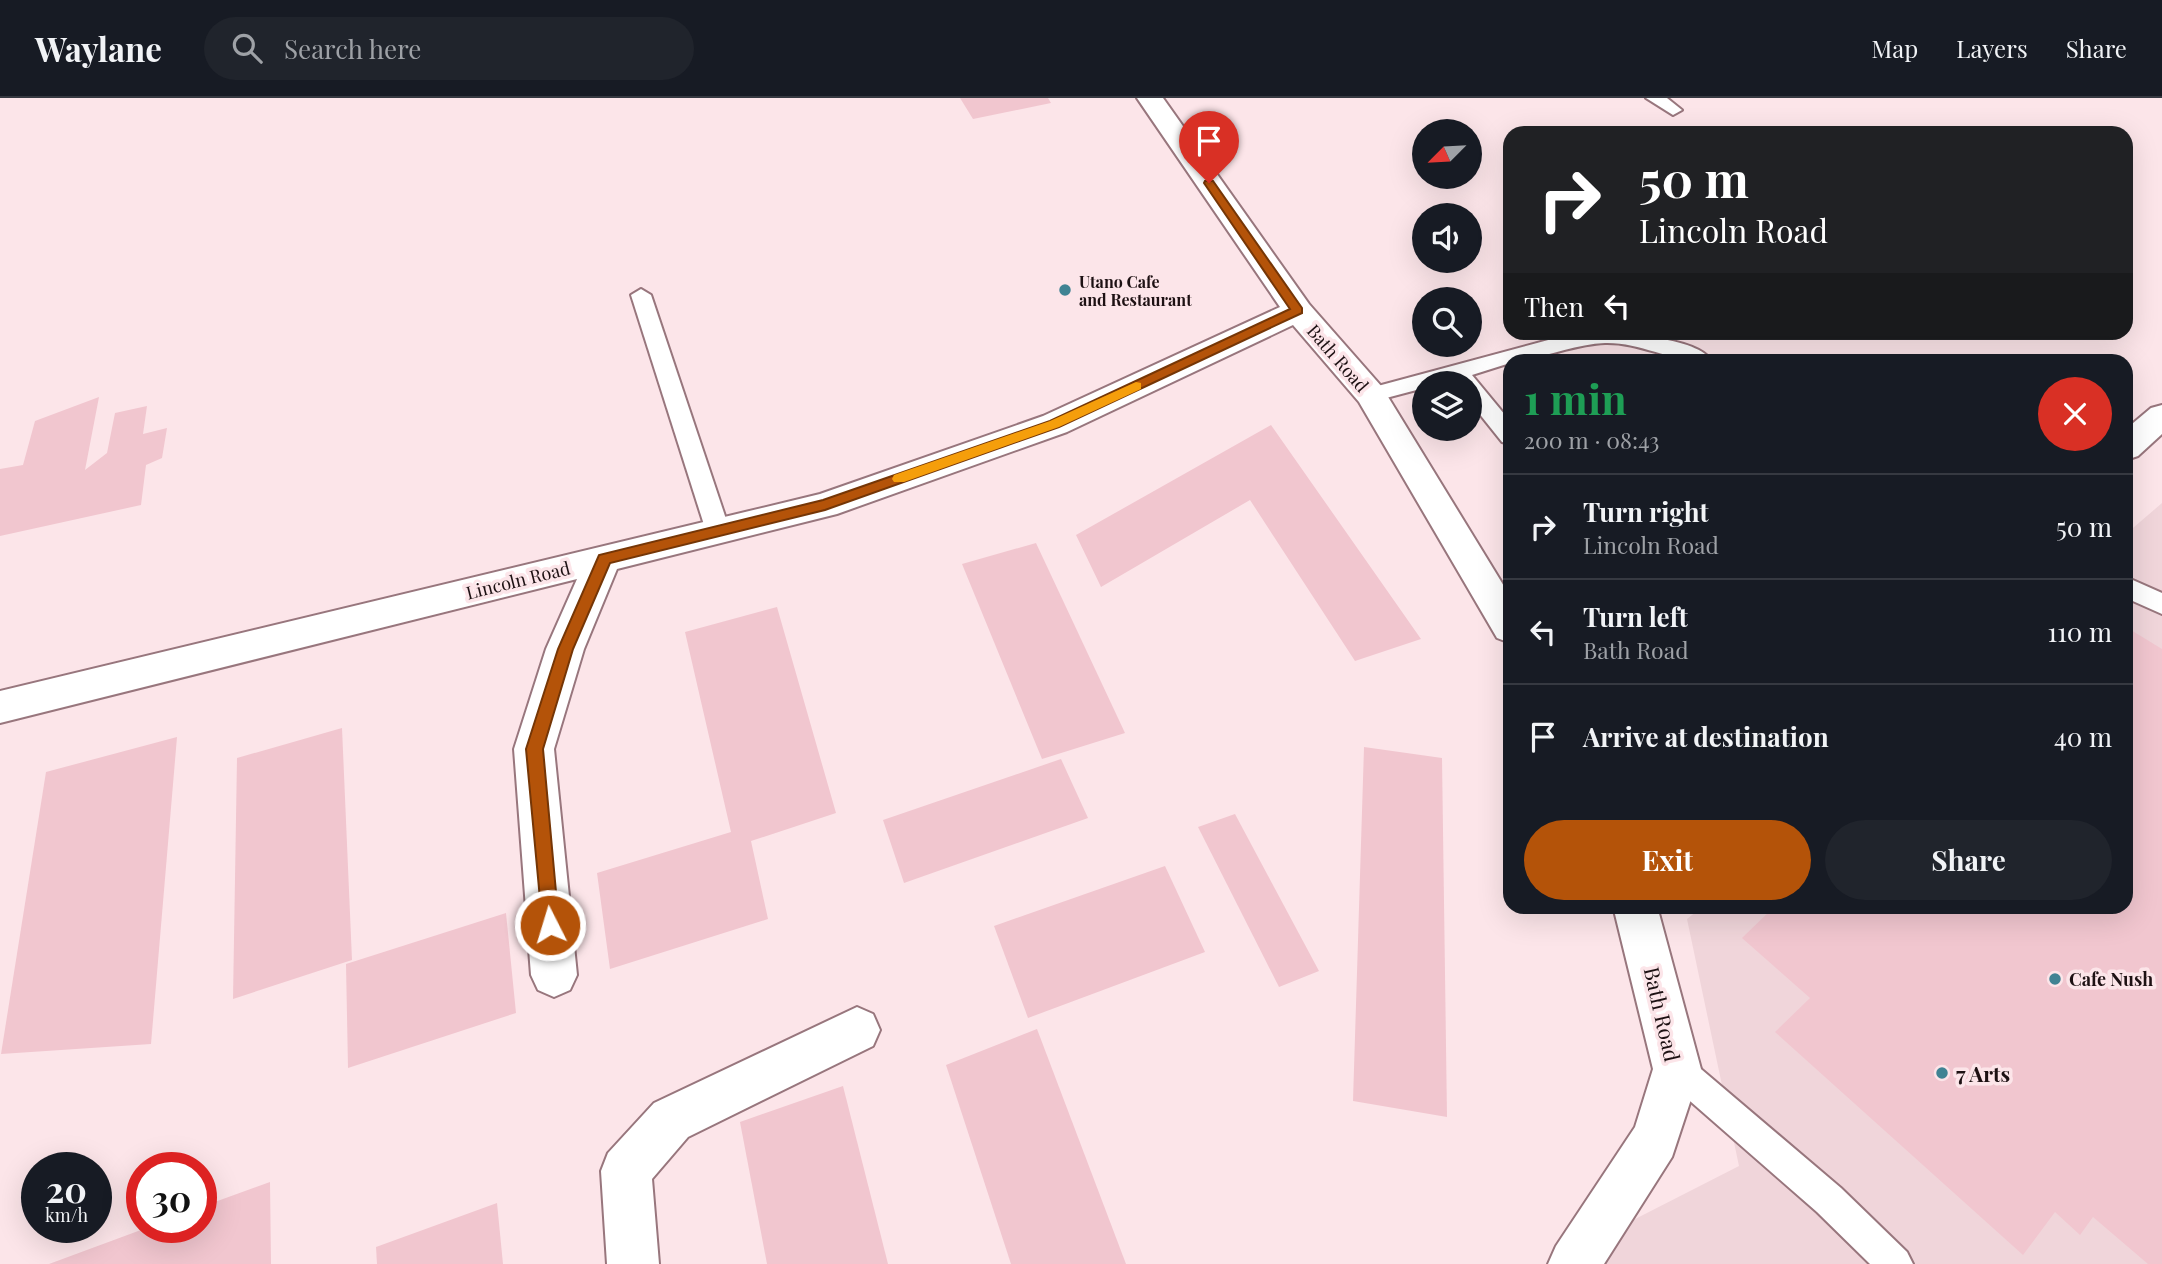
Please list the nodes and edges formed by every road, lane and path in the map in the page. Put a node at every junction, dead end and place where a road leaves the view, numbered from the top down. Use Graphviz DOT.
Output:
graph roads {
  1 [pos="1150,98"];
  2 [pos="1655,98"];
  3 [pos="1673,110"];
  4 [pos="641,295"];
  5 [pos="1298,310"];
  6 [pos="1584,340"];
  7 [pos="1624,340"];
  8 [pos="1531,354"];
  9 [pos="1685,354"];
  10 [pos="1503,366"];
  11 [pos="1482,374"];
  12 [pos="1412,389"];
  13 [pos="1371,395"];
  14 [pos="1482,402"];
  15 [pos="2162,416"];
  16 [pos="1503,427"];
  17 [pos="2133,442"];
  18 [pos="718,531"];
  19 [pos="604,559"];
  20 [pos="2133,590"];
  21 [pos="2162,604"];
  22 [pos="1503,616"];
  23 [pos="0,707"];
  24 [pos="1645,914"];
  25 [pos="554,975"];
  26 [pos="857,1030"];
  27 [pos="1677,1069"];
  28 [pos="632,1264"];
  29 [pos="1574,1264"];
  30 [pos="1895,1264"];
  1 -- 5 [label="street, Bath Road"];
  2 -- 3 [label="lane"];
  4 -- 18 [label="lane"];
  5 -- 13 [label="street, Bath Road"];
  5 -- 18 [label="street, Lincoln Road"];
  6 -- 8 [label="lane"];
  7 -- 9 [label="lane"];
  10 -- 11 [label="lane"];
  12 -- 13 [label="lane"];
  13 -- 22 [label="street, Bath Road"];
  14 -- 16 [label="lane"];
  15 -- 17 [label="street"];
  18 -- 19 [label="street, Lincoln Road"];
  19 -- 23 [label="street, Lincoln Road"];
  19 -- 25 [label="street"];
  20 -- 21 [label="lane"];
  24 -- 27 [label="street, Bath Road"];
  26 -- 28 [label="street"];
  27 -- 29 [label="street, Bath Road"];
  27 -- 30 [label="lane"];
}
